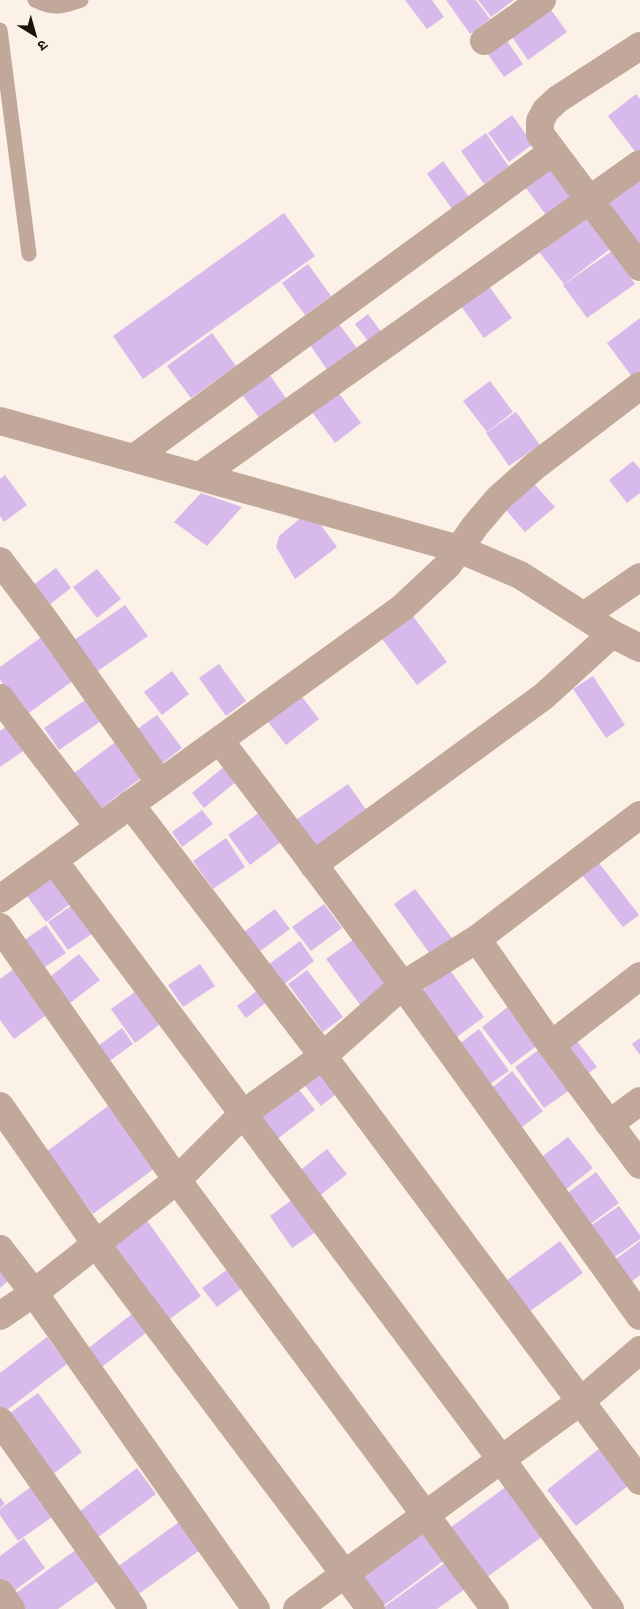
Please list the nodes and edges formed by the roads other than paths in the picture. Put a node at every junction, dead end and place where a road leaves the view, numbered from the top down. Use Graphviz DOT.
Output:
graph roads {
  1 [pos="35,0"];
  2 [pos="81,0"];
  3 [pos="542,0"];
  4 [pos="0,30"];
  5 [pos="484,41"];
  6 [pos="640,46"];
  7 [pos="552,152"];
  8 [pos="640,164"];
  9 [pos="589,200"];
  10 [pos="29,254"];
  11 [pos="640,267"];
  12 [pos="640,386"];
  13 [pos="0,421"];
  14 [pos="134,458"];
  15 [pos="200,476"];
  16 [pos="459,549"];
  17 [pos="0,561"];
  18 [pos="640,576"];
  19 [pos="585,615"];
  20 [pos="612,634"];
  21 [pos="640,648"];
  22 [pos="0,698"];
  23 [pos="220,740"];
  24 [pos="160,783"];
  25 [pos="130,804"];
  26 [pos="640,815"];
  27 [pos="99,827"];
  28 [pos="54,861"];
  29 [pos="313,864"];
  30 [pos="0,899"];
  31 [pos="0,927"];
  32 [pos="477,939"];
  33 [pos="640,976"];
  34 [pos="404,985"];
  35 [pos="551,1045"];
  36 [pos="323,1056"];
  37 [pos="640,1101"];
  38 [pos="0,1106"];
  39 [pos="243,1114"];
  40 [pos="609,1124"];
  41 [pos="640,1165"];
  42 [pos="177,1180"];
  43 [pos="96,1244"];
  44 [pos="0,1250"];
  45 [pos="34,1293"];
  46 [pos="0,1316"];
  47 [pos="640,1316"];
  48 [pos="640,1350"];
  49 [pos="581,1401"];
  50 [pos="0,1421"];
  51 [pos="501,1459"];
  52 [pos="640,1481"];
  53 [pos="426,1515"];
  54 [pos="345,1574"];
  55 [pos="0,1593"];
  56 [pos="11,1609"];
  57 [pos="134,1609"];
  58 [pos="256,1609"];
  59 [pos="297,1609"];
  60 [pos="371,1609"];
  61 [pos="494,1609"];
  62 [pos="610,1609"];
  1 -- 2 [label="lane"];
  3 -- 5 [label="street"];
  4 -- 10 [label="lane"];
  6 -- 7 [label="street"];
  7 -- 9 [label="street"];
  7 -- 14 [label="street"];
  8 -- 9 [label="street"];
  9 -- 11 [label="street"];
  9 -- 15 [label="street"];
  12 -- 16 [label="street"];
  13 -- 14 [label="street"];
  14 -- 15 [label="street"];
  15 -- 16 [label="street"];
  16 -- 19 [label="street"];
  16 -- 23 [label="street"];
  17 -- 24 [label="street"];
  18 -- 19 [label="street"];
  19 -- 20 [label="street"];
  20 -- 21 [label="street"];
  20 -- 29 [label="street"];
  22 -- 27 [label="street"];
  23 -- 24 [label="street"];
  23 -- 29 [label="street"];
  24 -- 25 [label="street"];
  25 -- 27 [label="street"];
  25 -- 36 [label="street"];
  26 -- 32 [label="street"];
  27 -- 28 [label="street"];
  28 -- 30 [label="street"];
  28 -- 39 [label="street"];
  29 -- 34 [label="street"];
  31 -- 42 [label="street"];
  32 -- 34 [label="street"];
  32 -- 35 [label="street"];
  33 -- 35 [label="street"];
  34 -- 36 [label="street"];
  34 -- 47 [label="street"];
  35 -- 40 [label="street"];
  36 -- 39 [label="street"];
  36 -- 49 [label="street"];
  37 -- 40 [label="street"];
  38 -- 43 [label="street"];
  39 -- 42 [label="street"];
  39 -- 51 [label="street"];
  40 -- 41 [label="street"];
  42 -- 43 [label="street"];
  42 -- 53 [label="street"];
  43 -- 45 [label="street"];
  43 -- 54 [label="street"];
  44 -- 45 [label="street"];
  45 -- 46 [label="street"];
  45 -- 58 [label="street"];
  48 -- 49 [label="street"];
  49 -- 51 [label="street"];
  49 -- 52 [label="street"];
  50 -- 57 [label="street"];
  51 -- 53 [label="street"];
  51 -- 62 [label="street"];
  53 -- 54 [label="street"];
  53 -- 61 [label="street"];
  54 -- 59 [label="street"];
  54 -- 60 [label="street"];
  55 -- 56 [label="street"];
}
